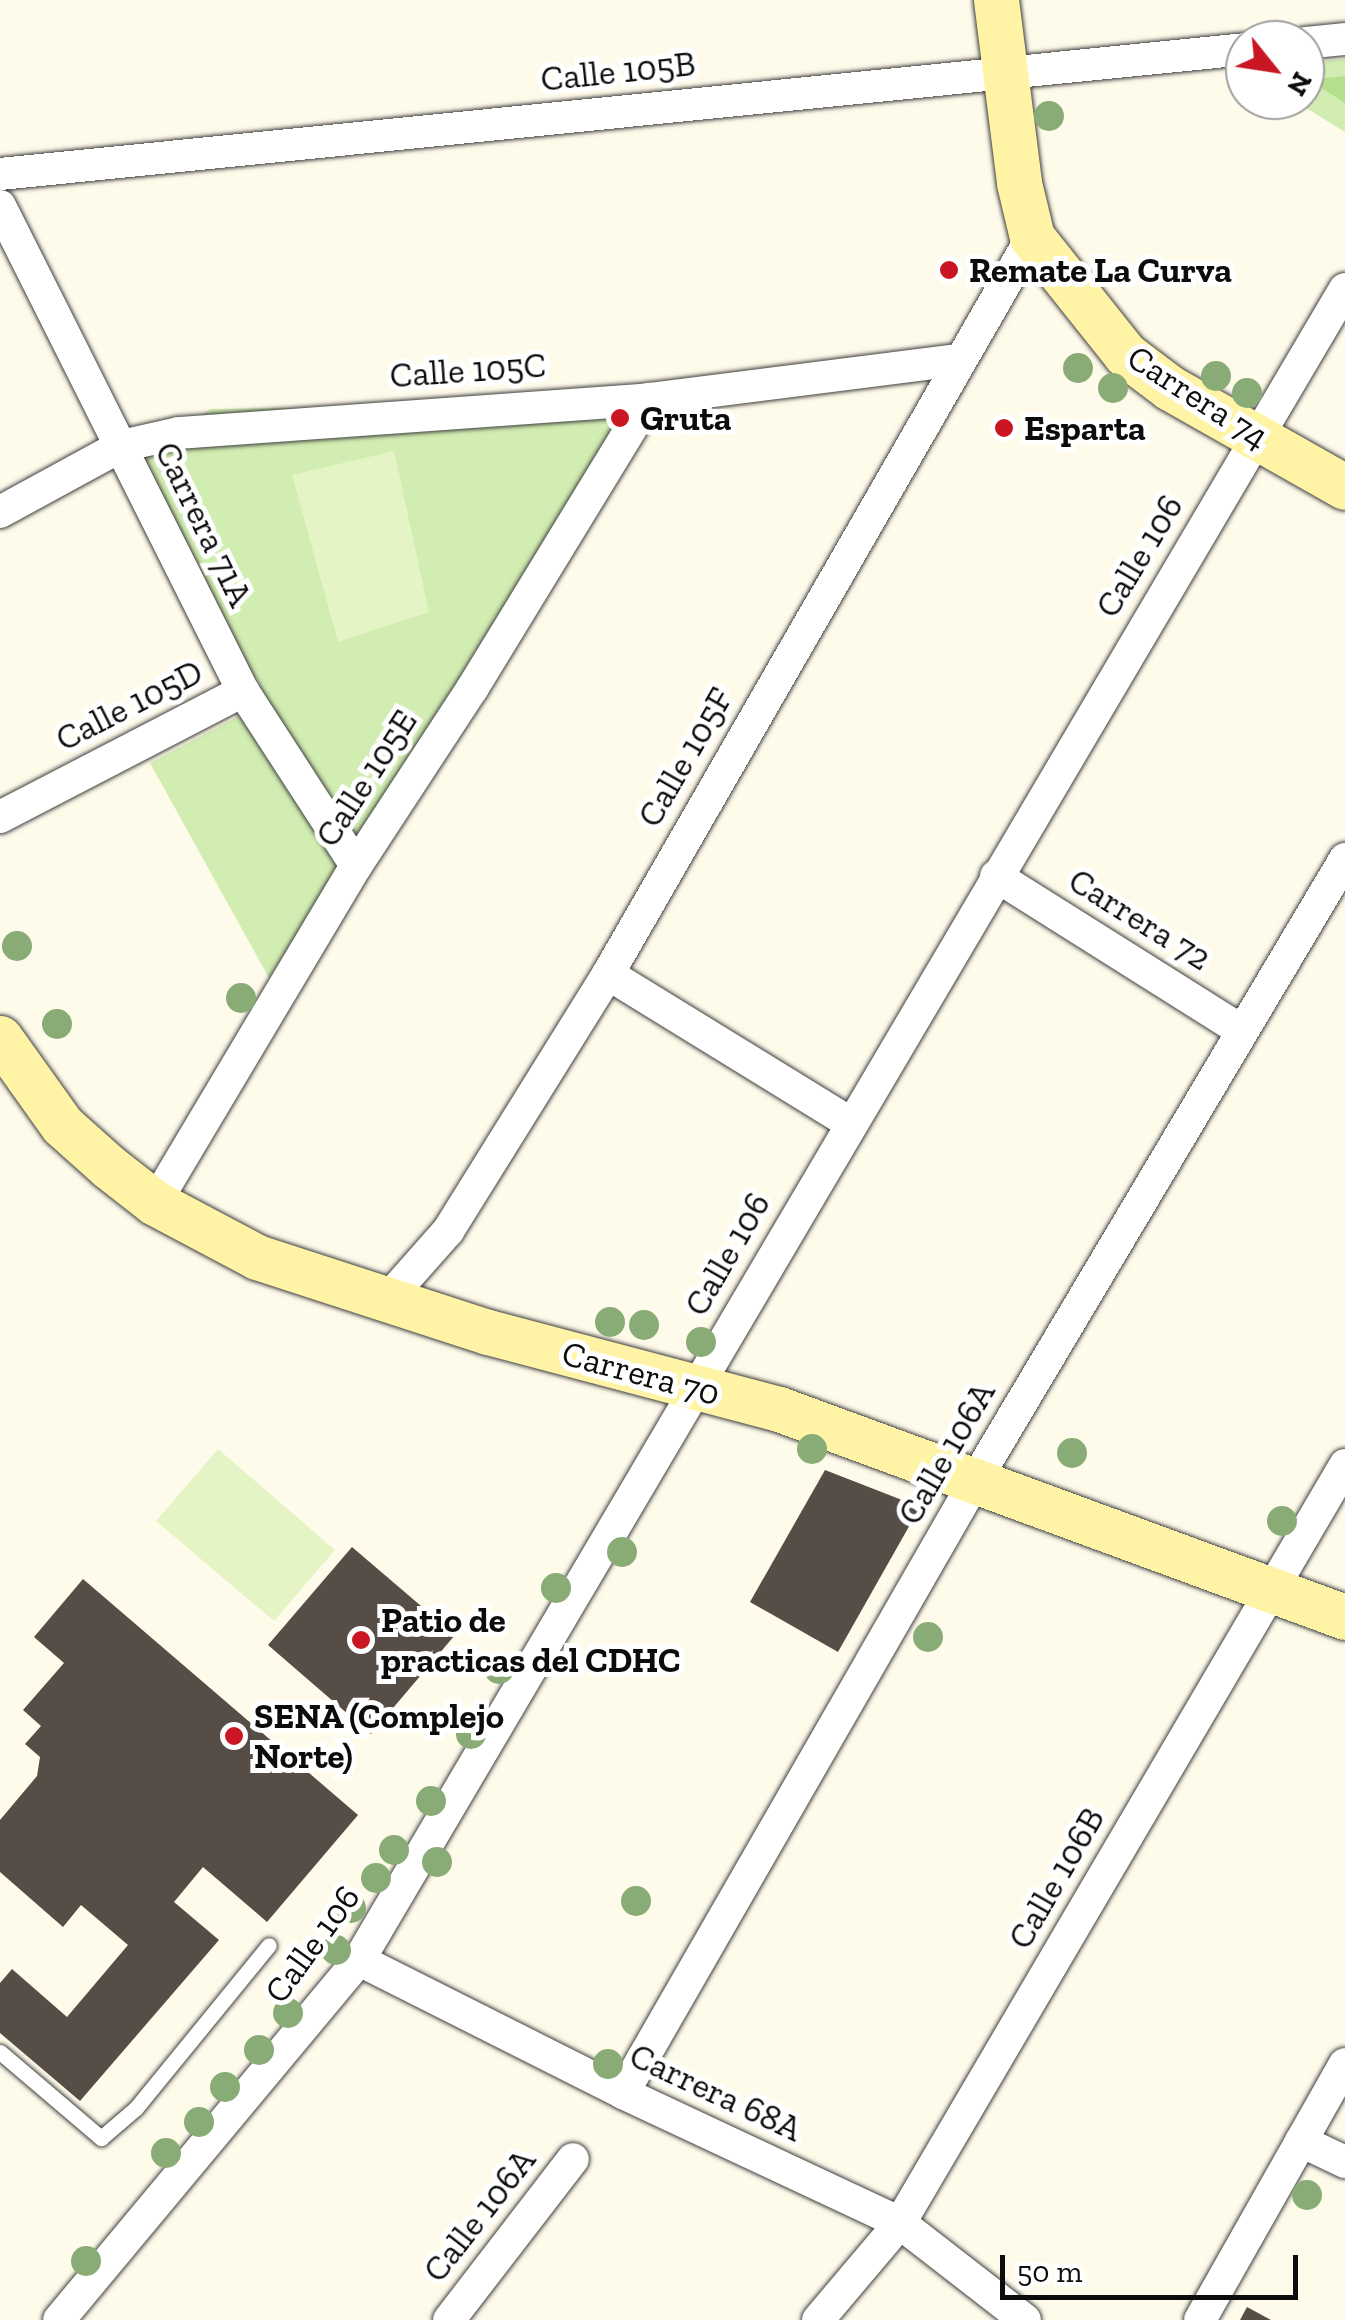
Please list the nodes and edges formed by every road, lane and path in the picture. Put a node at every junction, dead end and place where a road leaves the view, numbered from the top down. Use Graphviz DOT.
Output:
graph roads {
  1 [pos="996,0"];
  2 [pos="1225,51"];
  3 [pos="1004,72"];
  4 [pos="0,174"];
  5 [pos="0,206"];
  6 [pos="1032,237"];
  7 [pos="1345,289"];
  8 [pos="958,360"];
  9 [pos="648,398"];
  10 [pos="1256,436"];
  11 [pos="120,446"];
  12 [pos="1345,488"];
  13 [pos="0,512"];
  14 [pos="242,691"];
  15 [pos="0,817"];
  16 [pos="1345,859"];
  17 [pos="356,866"];
  18 [pos="996,876"];
  19 [pos="608,974"];
  20 [pos="1242,1030"];
  21 [pos="0,1038"];
  22 [pos="849,1122"];
  23 [pos="155,1204"];
  24 [pos="386,1301"];
  25 [pos="696,1386"];
  26 [pos="1345,1465"];
  27 [pos="975,1481"];
  28 [pos="1272,1587"];
  29 [pos="1345,1617"];
  30 [pos="269,1945"];
  31 [pos="359,1960"];
  32 [pos="0,2052"];
  33 [pos="1345,2064"];
  34 [pos="622,2093"];
  35 [pos="1302,2141"];
  36 [pos="573,2159"];
  37 [pos="1345,2162"];
  38 [pos="900,2223"];
  39 [pos="58,2320"];
  40 [pos="449,2320"];
  41 [pos="818,2320"];
  42 [pos="1025,2320"];
  43 [pos="1200,2320"];
  1 -- 3 [label="street, Carrera 74"];
  2 -- 3 [label="street, Calle 105B"];
  3 -- 4 [label="street, Calle 105B"];
  3 -- 6 [label="street, Carrera 74"];
  5 -- 11 [label="street, Carrera 71A"];
  6 -- 8 [label="street, Calle 105F"];
  6 -- 10 [label="street, Carrera 74"];
  7 -- 10 [label="street, Calle 106"];
  8 -- 9 [label="street, Calle 105C"];
  8 -- 19 [label="street, Calle 105F"];
  9 -- 11 [label="street, Calle 105C"];
  9 -- 17 [label="street, Calle 105E"];
  10 -- 12 [label="street, Carrera 74"];
  10 -- 18 [label="street, Calle 106"];
  11 -- 13 [label="street, Calle 105C"];
  11 -- 14 [label="street, Carrera 71A"];
  14 -- 15 [label="street, Calle 105D"];
  14 -- 17 [label="street, Carrera 71A"];
  16 -- 20 [label="street, Calle 106A"];
  17 -- 23 [label="street, Calle 105E"];
  18 -- 20 [label="street, Carrera 72"];
  18 -- 22 [label="street, Calle 106"];
  19 -- 22 [label="street"];
  19 -- 24 [label="street, Calle 105F"];
  20 -- 27 [label="street, Calle 106A"];
  21 -- 23 [label="street, Carrera 70"];
  22 -- 25 [label="street, Calle 106"];
  23 -- 24 [label="street, Carrera 70"];
  24 -- 25 [label="street, Carrera 70"];
  25 -- 27 [label="street, Carrera 70"];
  25 -- 31 [label="street, Calle 106"];
  26 -- 28 [label="street, Calle 106B"];
  27 -- 28 [label="street, Carrera 70"];
  27 -- 34 [label="street, Calle 106A"];
  28 -- 29 [label="street, Carrera 70"];
  28 -- 38 [label="street, Calle 106B"];
  30 -- 32 [label="lane"];
  31 -- 34 [label="street, Carrera 68A"];
  31 -- 39 [label="street, Calle 106"];
  33 -- 35 [label="street"];
  34 -- 38 [label="street, Carrera 68A"];
  35 -- 37 [label="street"];
  35 -- 43 [label="street"];
  36 -- 40 [label="street, Calle 106A"];
  38 -- 41 [label="street, Calle 106B"];
  38 -- 42 [label="street, Carrera 68A"];
}
